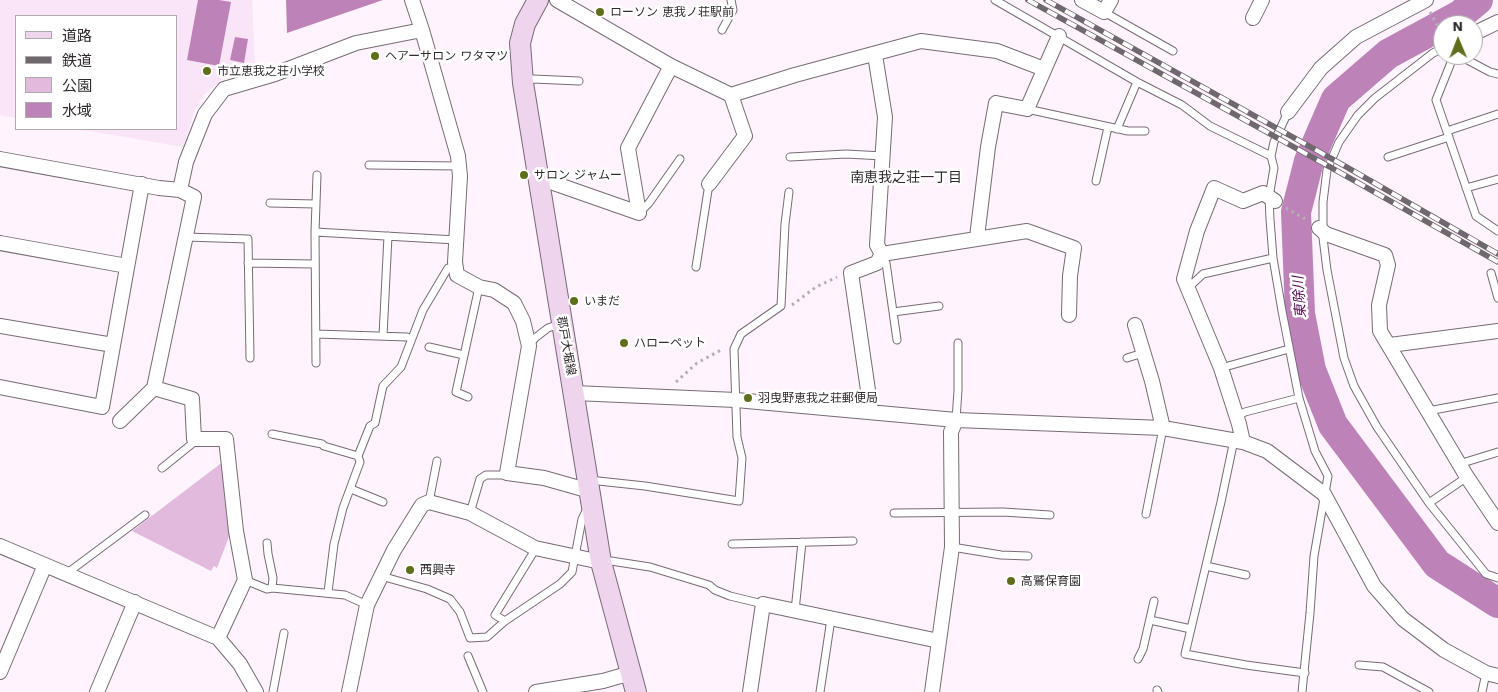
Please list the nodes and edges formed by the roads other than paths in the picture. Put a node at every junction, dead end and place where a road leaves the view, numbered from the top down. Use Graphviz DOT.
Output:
graph roads {
  1 [pos="412,0"];
  2 [pos="538,0"];
  3 [pos="558,0"];
  4 [pos="731,0"];
  5 [pos="995,0"];
  6 [pos="1082,0"];
  7 [pos="1262,0"];
  8 [pos="1424,0"];
  9 [pos="1107,6"];
  10 [pos="1253,18"];
  11 [pos="1498,22"];
  12 [pos="1483,29"];
  13 [pos="422,30"];
  14 [pos="722,30"];
  15 [pos="1059,36"];
  16 [pos="1173,51"];
  17 [pos="1433,53"];
  18 [pos="875,55"];
  19 [pos="1450,65"];
  20 [pos="1477,65"];
  21 [pos="672,66"];
  22 [pos="1044,69"];
  23 [pos="1498,74"];
  24 [pos="579,81"];
  25 [pos="1137,82"];
  26 [pos="523,83"];
  27 [pos="731,95"];
  28 [pos="1027,109"];
  29 [pos="1288,112"];
  30 [pos="1498,114"];
  31 [pos="1108,127"];
  32 [pos="1117,129"];
  33 [pos="1145,131"];
  34 [pos="1448,134"];
  35 [pos="883,156"];
  36 [pos="1271,156"];
  37 [pos="790,157"];
  38 [pos="1388,157"];
  39 [pos="0,159"];
  40 [pos="680,159"];
  41 [pos="369,165"];
  42 [pos="459,166"];
  43 [pos="317,175"];
  44 [pos="539,178"];
  45 [pos="1498,178"];
  46 [pos="1096,182"];
  47 [pos="142,184"];
  48 [pos="709,184"];
  49 [pos="1466,188"];
  50 [pos="180,190"];
  51 [pos="789,192"];
  52 [pos="1272,199"];
  53 [pos="270,203"];
  54 [pos="316,204"];
  55 [pos="639,213"];
  56 [pos="1321,229"];
  57 [pos="1498,231"];
  58 [pos="315,232"];
  59 [pos="388,236"];
  60 [pos="186,237"];
  61 [pos="978,237"];
  62 [pos="456,240"];
  63 [pos="0,243"];
  64 [pos="882,254"];
  65 [pos="1273,258"];
  66 [pos="248,262"];
  67 [pos="315,264"];
  68 [pos="127,266"];
  69 [pos="696,267"];
  70 [pos="456,268"];
  71 [pos="1490,273"];
  72 [pos="480,287"];
  73 [pos="1188,288"];
  74 [pos="1498,298"];
  75 [pos="939,306"];
  76 [pos="893,312"];
  77 [pos="1069,314"];
  78 [pos="562,324"];
  79 [pos="1135,325"];
  80 [pos="0,326"];
  81 [pos="1498,331"];
  82 [pos="316,334"];
  83 [pos="383,336"];
  84 [pos="408,337"];
  85 [pos="897,340"];
  86 [pos="958,343"];
  87 [pos="1390,344"];
  88 [pos="112,345"];
  89 [pos="529,346"];
  90 [pos="429,347"];
  91 [pos="1290,349"];
  92 [pos="1143,353"];
  93 [pos="464,355"];
  94 [pos="250,358"];
  95 [pos="1127,358"];
  96 [pos="316,363"];
  97 [pos="1221,368"];
  98 [pos="0,387"];
  99 [pos="154,388"];
  100 [pos="574,393"];
  101 [pos="468,397"];
  102 [pos="1299,398"];
  103 [pos="1498,398"];
  104 [pos="736,400"];
  105 [pos="871,411"];
  106 [pos="1428,411"];
  107 [pos="1237,416"];
  108 [pos="956,420"];
  109 [pos="120,421"];
  110 [pos="1163,428"];
  111 [pos="272,434"];
  112 [pos="194,439"];
  113 [pos="1238,441"];
  114 [pos="1498,452"];
  115 [pos="358,456"];
  116 [pos="437,461"];
  117 [pos="1459,464"];
  118 [pos="162,468"];
  119 [pos="506,473"];
  120 [pos="1467,477"];
  121 [pos="351,489"];
  122 [pos="590,492"];
  123 [pos="1324,494"];
  124 [pos="383,502"];
  125 [pos="429,502"];
  126 [pos="1429,503"];
  127 [pos="470,513"];
  128 [pos="894,513"];
  129 [pos="952,513"];
  130 [pos="1146,514"];
  131 [pos="145,515"];
  132 [pos="1050,515"];
  133 [pos="1498,524"];
  134 [pos="853,541"];
  135 [pos="802,542"];
  136 [pos="268,543"];
  137 [pos="732,544"];
  138 [pos="0,546"];
  139 [pos="952,547"];
  140 [pos="535,548"];
  141 [pos="1028,556"];
  142 [pos="574,557"];
  143 [pos="601,562"];
  144 [pos="45,565"];
  145 [pos="1206,566"];
  146 [pos="66,574"];
  147 [pos="1246,575"];
  148 [pos="381,576"];
  149 [pos="1498,578"];
  150 [pos="245,580"];
  151 [pos="272,588"];
  152 [pos="328,592"];
  153 [pos="1154,601"];
  154 [pos="134,602"];
  155 [pos="764,604"];
  156 [pos="367,605"];
  157 [pos="795,611"];
  158 [pos="831,619"];
  159 [pos="1150,620"];
  160 [pos="505,621"];
  161 [pos="1191,629"];
  162 [pos="284,633"];
  163 [pos="218,638"];
  164 [pos="939,640"];
  165 [pos="468,656"];
  166 [pos="1138,659"];
  167 [pos="1359,664"];
  168 [pos="0,672"];
  169 [pos="1305,673"];
  170 [pos="1492,675"];
  171 [pos="634,683"];
  172 [pos="560,690"];
  173 [pos="98,692"];
  174 [pos="256,692"];
  175 [pos="273,692"];
  176 [pos="349,692"];
  177 [pos="483,692"];
  178 [pos="536,692"];
  179 [pos="750,692"];
  180 [pos="820,692"];
  181 [pos="932,692"];
  182 [pos="1302,692"];
  183 [pos="1429,692"];
  184 [pos="1482,692"];
  1 -- 13 [label="street"];
  2 -- 26 [label="main road, 郡戸大堀線"];
  3 -- 21 [label="street"];
  4 -- 14 [label="lane"];
  5 -- 15 [label="lane"];
  6 -- 9 [label="street"];
  7 -- 10 [label="street"];
  8 -- 29 [label="street"];
  9 -- 16 [label="lane"];
  11 -- 12 [label="street"];
  13 -- 42 [label="street"];
  13 -- 50 [label="street"];
  15 -- 22 [label="street"];
  15 -- 25 [label="lane"];
  17 -- 56 [label="lane"];
  18 -- 22 [label="street"];
  18 -- 27 [label="street"];
  18 -- 35 [label="street"];
  19 -- 34 [label="lane"];
  20 -- 23 [label="lane"];
  21 -- 27 [label="street"];
  21 -- 55 [label="street"];
  22 -- 28 [label="street"];
  24 -- 26 [label="lane"];
  25 -- 32 [label="lane"];
  25 -- 36 [label="lane"];
  26 -- 44 [label="main road, 郡戸大堀線"];
  27 -- 48 [label="street"];
  28 -- 31 [label="lane"];
  28 -- 61 [label="street"];
  29 -- 36 [label="lane"];
  30 -- 34 [label="lane"];
  31 -- 32 [label="lane"];
  31 -- 46 [label="lane"];
  32 -- 33 [label="lane"];
  34 -- 38 [label="lane"];
  34 -- 49 [label="lane"];
  35 -- 37 [label="lane"];
  35 -- 64 [label="street"];
  36 -- 52 [label="lane"];
  39 -- 47 [label="street"];
  40 -- 55 [label="lane"];
  41 -- 42 [label="lane"];
  42 -- 62 [label="street"];
  43 -- 54 [label="lane"];
  44 -- 55 [label="street"];
  44 -- 78 [label="main road, 郡戸大堀線"];
  45 -- 49 [label="lane"];
  47 -- 50 [label="street"];
  47 -- 68 [label="street"];
  48 -- 69 [label="lane"];
  49 -- 57 [label="lane"];
  50 -- 60 [label="street"];
  51 -- 104 [label="lane"];
  52 -- 65 [label="lane"];
  52 -- 73 [label="street"];
  53 -- 54 [label="lane"];
  54 -- 58 [label="lane"];
  56 -- 87 [label="street"];
  56 -- 126 [label="lane"];
  58 -- 59 [label="lane"];
  58 -- 67 [label="lane"];
  59 -- 62 [label="lane"];
  59 -- 83 [label="lane"];
  60 -- 66 [label="lane"];
  60 -- 99 [label="street"];
  61 -- 64 [label="street"];
  61 -- 77 [label="street"];
  62 -- 70 [label="street"];
  63 -- 68 [label="street"];
  64 -- 76 [label="lane"];
  64 -- 105 [label="street"];
  65 -- 73 [label="lane"];
  65 -- 91 [label="lane"];
  66 -- 67 [label="lane"];
  66 -- 94 [label="lane"];
  67 -- 82 [label="lane"];
  68 -- 88 [label="street"];
  70 -- 72 [label="street"];
  70 -- 115 [label="lane"];
  71 -- 74 [label="lane"];
  72 -- 89 [label="street"];
  72 -- 93 [label="lane"];
  73 -- 97 [label="street"];
  75 -- 76 [label="lane"];
  76 -- 85 [label="lane"];
  78 -- 89 [label="lane"];
  78 -- 100 [label="main road, 郡戸大堀線"];
  79 -- 92 [label="street"];
  80 -- 88 [label="street"];
  81 -- 87 [label="street"];
  82 -- 83 [label="lane"];
  82 -- 96 [label="lane"];
  83 -- 84 [label="lane"];
  86 -- 108 [label="lane"];
  87 -- 106 [label="street"];
  88 -- 98 [label="street"];
  89 -- 119 [label="street"];
  90 -- 93 [label="lane"];
  91 -- 97 [label="lane"];
  91 -- 102 [label="lane"];
  92 -- 95 [label="lane"];
  92 -- 110 [label="street"];
  93 -- 101 [label="lane"];
  97 -- 107 [label="street"];
  99 -- 109 [label="street"];
  99 -- 112 [label="street"];
  100 -- 104 [label="street"];
  100 -- 122 [label="main road, 郡戸大堀線"];
  102 -- 107 [label="lane"];
  102 -- 123 [label="lane"];
  103 -- 106 [label="lane"];
  104 -- 105 [label="street"];
  104 -- 122 [label="lane"];
  105 -- 108 [label="street"];
  106 -- 117 [label="street"];
  107 -- 113 [label="street"];
  108 -- 110 [label="street"];
  108 -- 129 [label="street"];
  110 -- 113 [label="street"];
  110 -- 130 [label="lane"];
  111 -- 115 [label="lane"];
  112 -- 118 [label="lane"];
  112 -- 150 [label="street"];
  113 -- 123 [label="street"];
  113 -- 145 [label="lane"];
  114 -- 117 [label="lane"];
  115 -- 121 [label="lane"];
  116 -- 125 [label="lane"];
  117 -- 120 [label="street"];
  119 -- 122 [label="street"];
  119 -- 127 [label="lane"];
  120 -- 126 [label="lane"];
  120 -- 133 [label="street"];
  121 -- 124 [label="lane"];
  121 -- 152 [label="lane"];
  122 -- 142 [label="lane"];
  122 -- 143 [label="main road, 郡戸大堀線"];
  123 -- 169 [label="lane"];
  123 -- 170 [label="street"];
  125 -- 127 [label="street"];
  125 -- 148 [label="street"];
  126 -- 149 [label="lane"];
  127 -- 140 [label="street"];
  128 -- 129 [label="lane"];
  129 -- 132 [label="lane"];
  129 -- 139 [label="street"];
  131 -- 146 [label="lane"];
  134 -- 135 [label="lane"];
  135 -- 137 [label="lane"];
  135 -- 157 [label="lane"];
  136 -- 151 [label="lane"];
  138 -- 144 [label="street"];
  139 -- 141 [label="lane"];
  139 -- 164 [label="street"];
  140 -- 142 [label="street"];
  140 -- 160 [label="lane"];
  142 -- 143 [label="street"];
  142 -- 160 [label="lane"];
  143 -- 155 [label="lane"];
  143 -- 171 [label="main road, 郡戸大堀線"];
  144 -- 146 [label="street"];
  144 -- 168 [label="street"];
  145 -- 147 [label="lane"];
  145 -- 161 [label="lane"];
  146 -- 154 [label="street"];
  148 -- 156 [label="street"];
  148 -- 160 [label="lane"];
  150 -- 151 [label="lane"];
  150 -- 163 [label="street"];
  151 -- 152 [label="lane"];
  152 -- 156 [label="lane"];
  153 -- 159 [label="lane"];
  154 -- 163 [label="street"];
  154 -- 173 [label="street"];
  155 -- 157 [label="street"];
  155 -- 179 [label="street"];
  156 -- 176 [label="street"];
  157 -- 158 [label="street"];
  158 -- 164 [label="street"];
  158 -- 180 [label="lane"];
  159 -- 161 [label="lane"];
  159 -- 166 [label="lane"];
  161 -- 169 [label="lane"];
  162 -- 175 [label="lane"];
  163 -- 174 [label="street"];
  164 -- 181 [label="street"];
  165 -- 177 [label="lane"];
  167 -- 183 [label="lane"];
  169 -- 182 [label="lane"];
  170 -- 184 [label="lane"];
  171 -- 172 [label="street"];
  172 -- 178 [label="street"];
}
